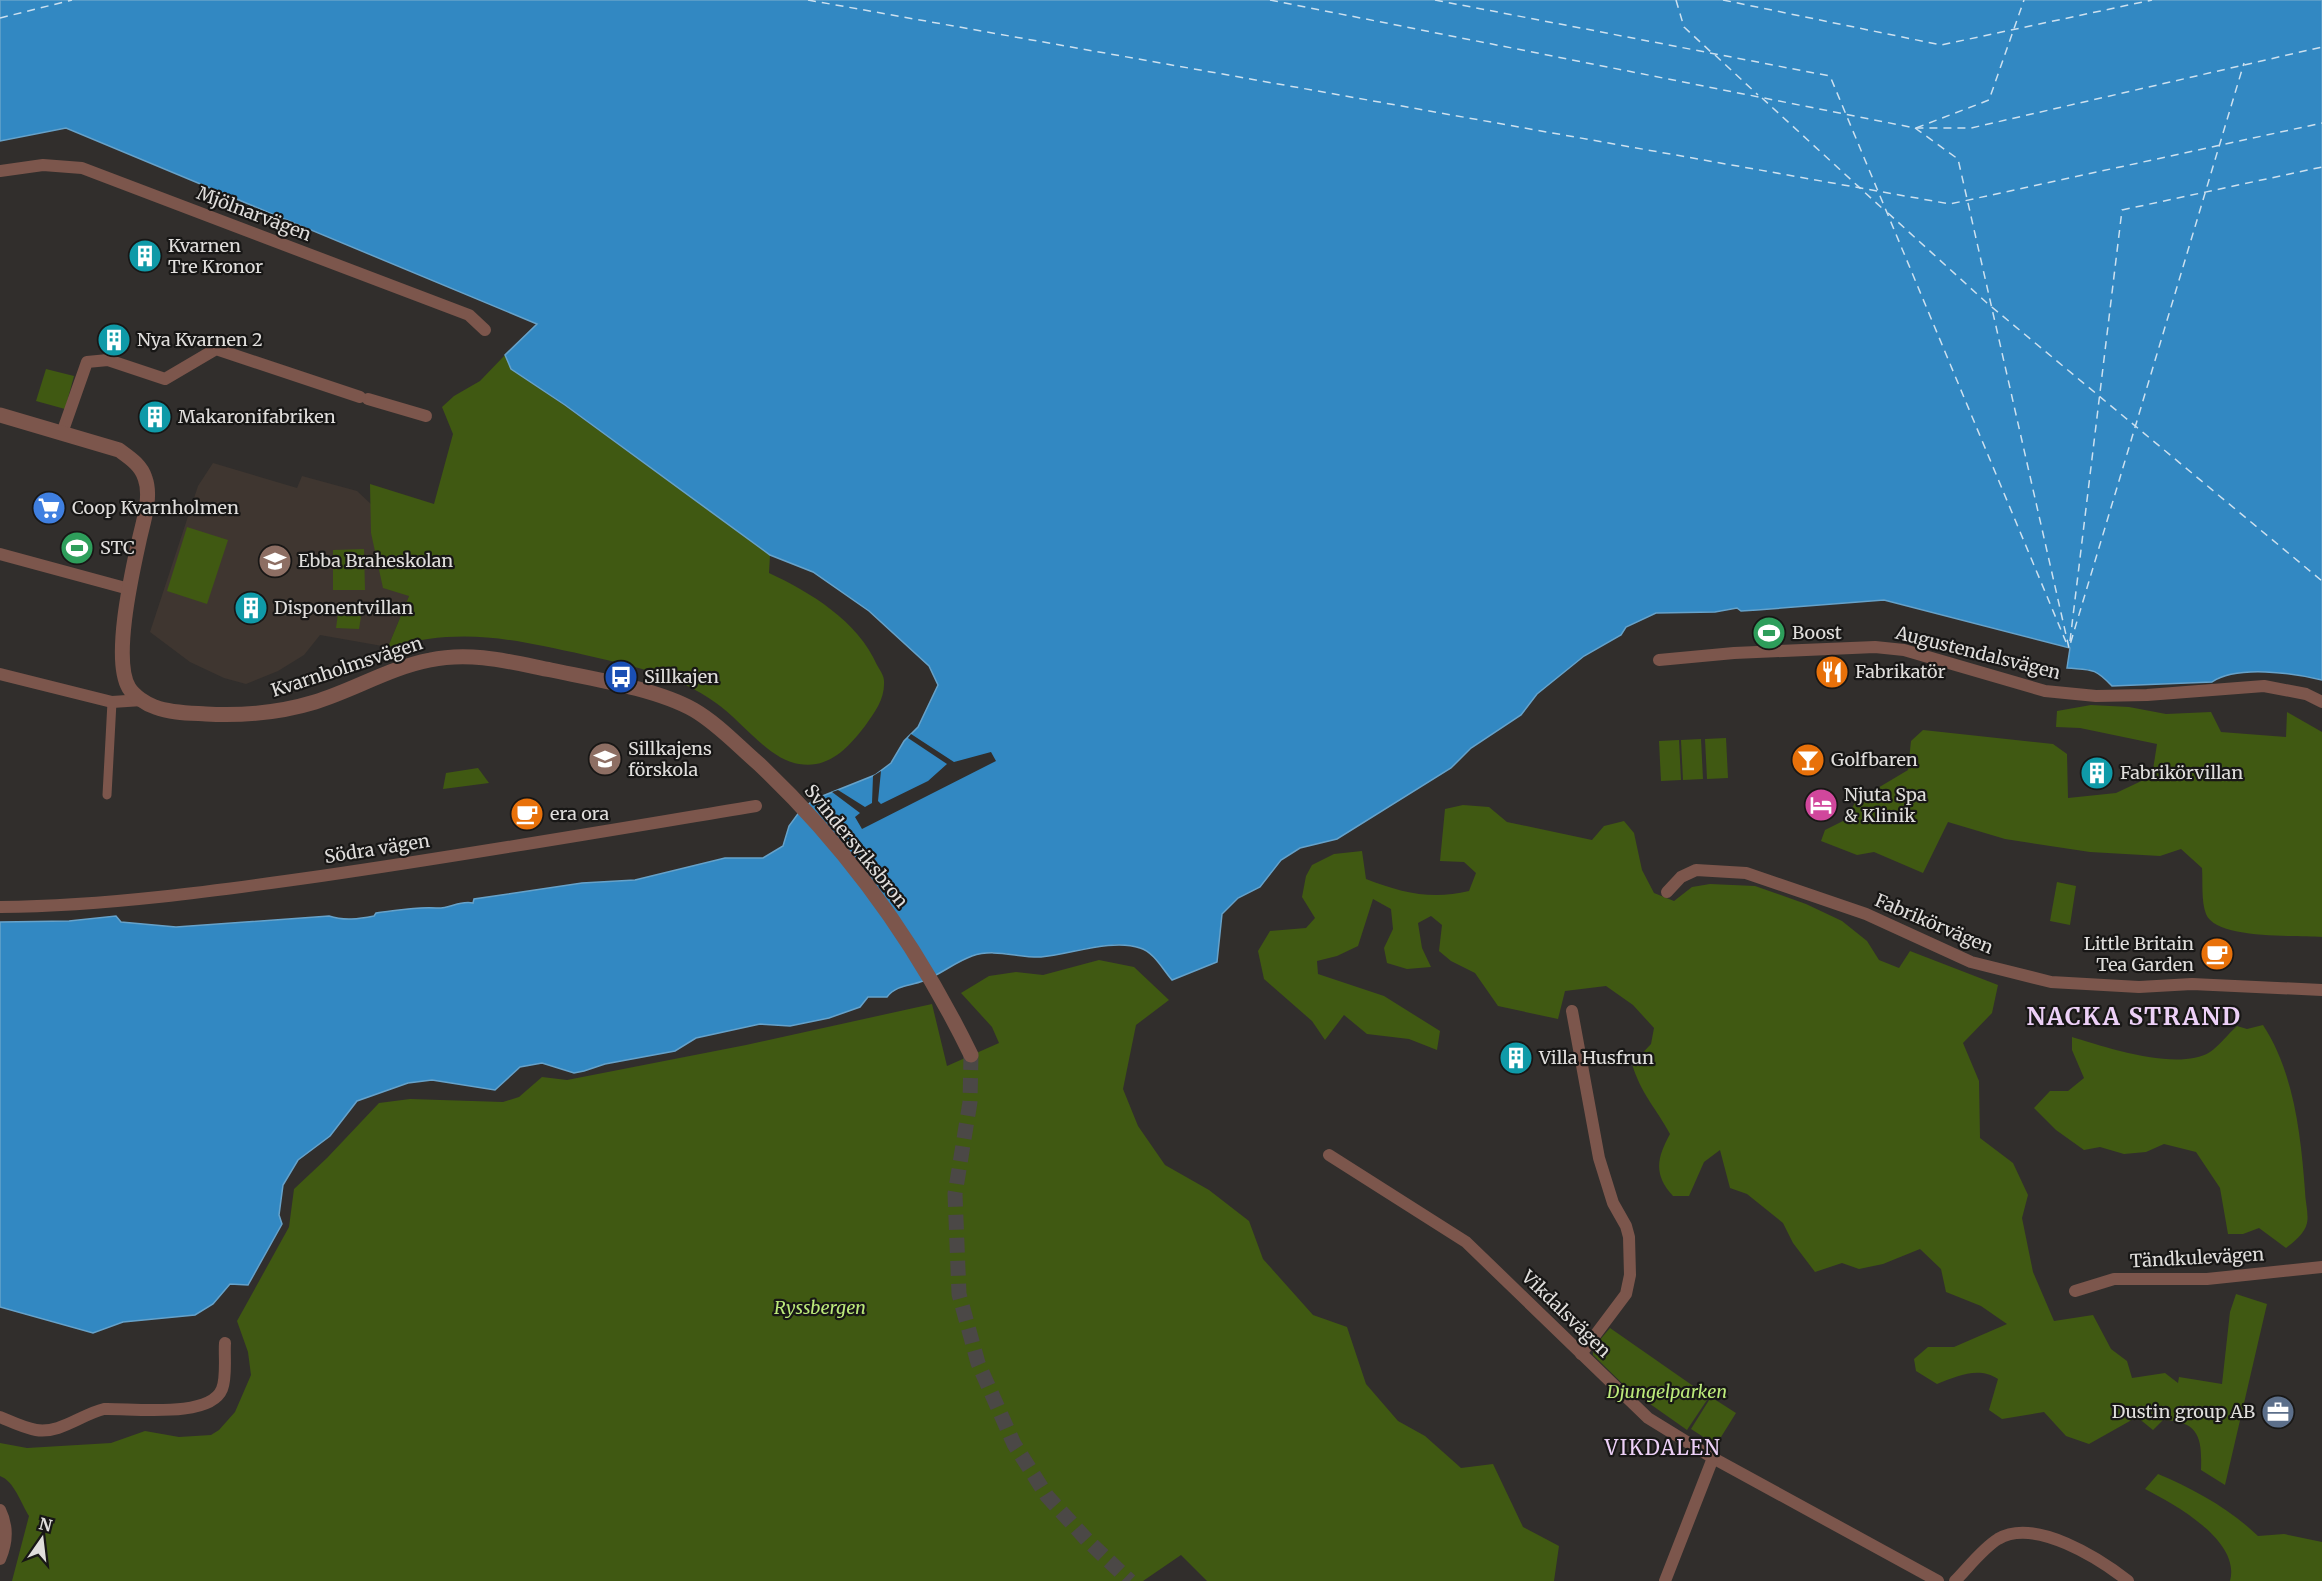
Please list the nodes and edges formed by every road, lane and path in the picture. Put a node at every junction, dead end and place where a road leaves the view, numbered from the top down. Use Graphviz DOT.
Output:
graph roads {
  1 [pos="0,171"];
  2 [pos="484,330"];
  3 [pos="0,415"];
  4 [pos="426,416"];
  5 [pos="62,433"];
  6 [pos="0,554"];
  7 [pos="129,589"];
  8 [pos="1659,660"];
  9 [pos="0,674"];
  10 [pos="634,689"];
  11 [pos="142,700"];
  12 [pos="112,702"];
  13 [pos="2322,702"];
  14 [pos="107,795"];
  15 [pos="756,806"];
  16 [pos="1667,892"];
  17 [pos="0,907"];
  18 [pos="2308,989"];
  19 [pos="2322,990"];
  20 [pos="2322,998"];
  21 [pos="1572,1011"];
  22 [pos="971,1055"];
  23 [pos="1329,1155"];
  24 [pos="2322,1267"];
  25 [pos="2075,1291"];
  26 [pos="225,1343"];
  27 [pos="1581,1354"];
  28 [pos="0,1417"];
  29 [pos="1713,1458"];
  30 [pos="0,1510"];
  31 [pos="0,1559"];
  32 [pos="1665,1581"];
  33 [pos="1938,1581"];
  34 [pos="1955,1581"];
  35 [pos="2128,1581"];
  1 -- 2 [label="street, Mjölnarvägen"];
  3 -- 5 [label="street"];
  4 -- 5 [label="street"];
  5 -- 7 [label="street"];
  6 -- 7 [label="street"];
  7 -- 11 [label="street"];
  8 -- 13 [label="street, Augustendalsvägen"];
  9 -- 12 [label="street"];
  10 -- 11 [label="street, Kvarnholmsvägen"];
  10 -- 22 [label="street, Svindersviksbron"];
  11 -- 12 [label="street"];
  12 -- 14 [label="street"];
  15 -- 17 [label="street, Södra vägen"];
  16 -- 18 [label="street, Fabrikörvägen"];
  18 -- 19 [label="street, Fabrikörvägen"];
  18 -- 20 [label="street"];
  21 -- 27 [label="street"];
  23 -- 27 [label="street, Vikdalsvägen"];
  24 -- 25 [label="street, Tändkulevägen"];
  26 -- 28 [label="street"];
  27 -- 29 [label="street, Vikdalsvägen"];
  29 -- 32 [label="street"];
  29 -- 33 [label="street, Vikdalsvägen"];
  30 -- 31 [label="street"];
  34 -- 35 [label="street"];
}
